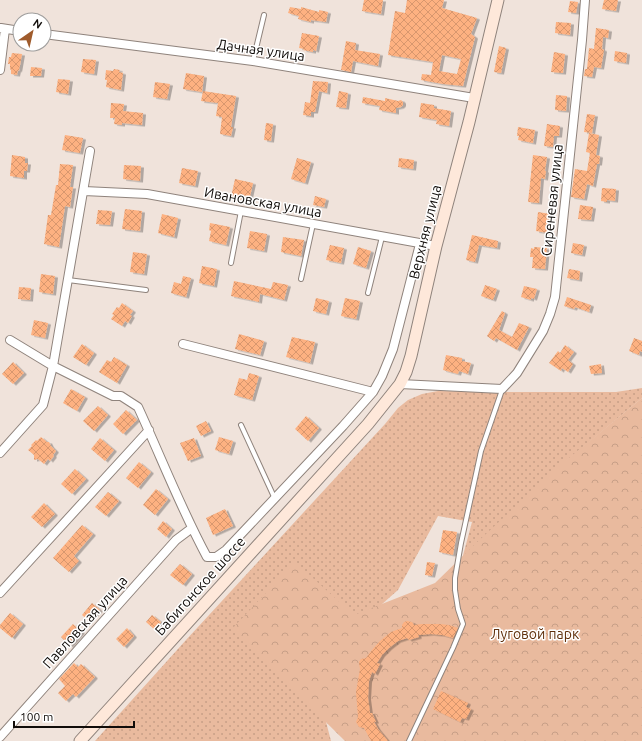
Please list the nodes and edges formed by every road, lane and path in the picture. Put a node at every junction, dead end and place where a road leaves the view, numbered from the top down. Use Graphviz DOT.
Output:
graph roads {
  1 [pos="498,0"];
  2 [pos="586,0"];
  3 [pos="264,15"];
  4 [pos="3,28"];
  5 [pos="52,35"];
  6 [pos="253,61"];
  7 [pos="0,70"];
  8 [pos="474,98"];
  9 [pos="90,151"];
  10 [pos="84,191"];
  11 [pos="242,211"];
  12 [pos="313,224"];
  13 [pos="382,237"];
  14 [pos="420,244"];
  15 [pos="436,246"];
  16 [pos="231,263"];
  17 [pos="301,279"];
  18 [pos="68,280"];
  19 [pos="146,290"];
  20 [pos="368,293"];
  21 [pos="10,340"];
  22 [pos="183,344"];
  23 [pos="53,366"];
  24 [pos="400,384"];
  25 [pos="502,389"];
  26 [pos="373,392"];
  27 [pos="241,426"];
  28 [pos="149,430"];
  29 [pos="343,451"];
  30 [pos="0,453"];
  31 [pos="275,499"];
  32 [pos="192,528"];
  33 [pos="0,593"];
  34 [pos="0,737"];
  35 [pos="80,741"];
  36 [pos="409,741"];
  1 -- 8 [label="street, Верхняя улица"];
  2 -- 25 [label="street, Сиреневая улица"];
  3 -- 6 [label="lane"];
  4 -- 7 [label="street"];
  5 -- 6 [label="street, Дачная улица"];
  6 -- 8 [label="street, Дачная улица"];
  8 -- 15 [label="street, Верхняя улица"];
  9 -- 10 [label="street"];
  10 -- 11 [label="street, Ивановская улица"];
  10 -- 18 [label="street"];
  11 -- 12 [label="street, Ивановская улица"];
  11 -- 16 [label="lane"];
  12 -- 13 [label="street, Ивановская улица"];
  12 -- 17 [label="lane"];
  13 -- 14 [label="street, Ивановская улица"];
  13 -- 20 [label="lane"];
  14 -- 15 [label="street, Ивановская улица"];
  14 -- 26 [label="street"];
  15 -- 24 [label="street, Верхняя улица"];
  18 -- 19 [label="lane"];
  18 -- 23 [label="street"];
  21 -- 23 [label="street"];
  22 -- 26 [label="street"];
  23 -- 28 [label="street"];
  23 -- 30 [label="street"];
  24 -- 25 [label="street"];
  24 -- 29 [label="street, Верхняя улица"];
  25 -- 36 [label="lane"];
  26 -- 31 [label="street"];
  27 -- 31 [label="lane"];
  28 -- 32 [label="street"];
  28 -- 33 [label="street"];
  29 -- 35 [label="street, Бабигонское шоссе"];
  31 -- 32 [label="street"];
  32 -- 34 [label="street, Павловская улица"];
}
